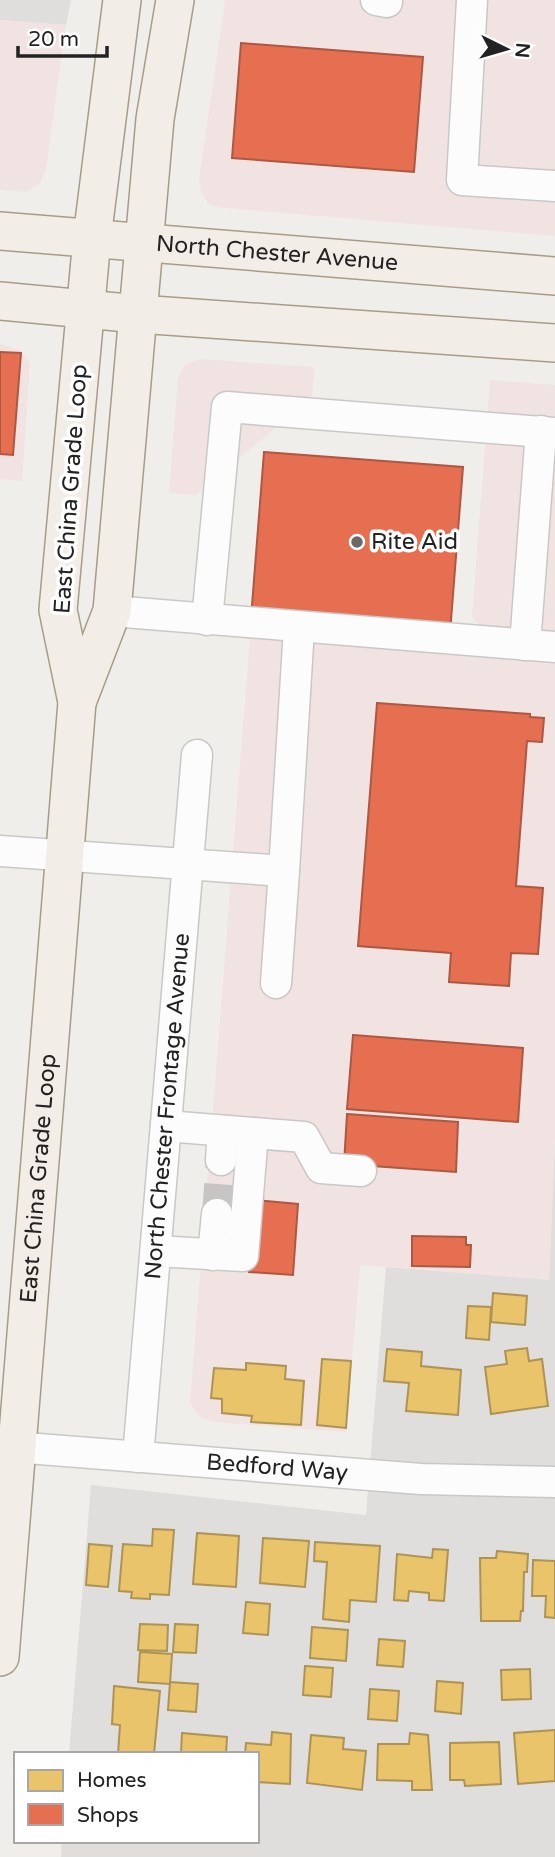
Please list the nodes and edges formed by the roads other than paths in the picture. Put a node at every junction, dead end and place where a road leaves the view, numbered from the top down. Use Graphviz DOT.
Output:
graph roads {
  1 [pos="122,0"];
  2 [pos="175,0"];
  3 [pos="376,0"];
  4 [pos="387,0"];
  5 [pos="472,0"];
  6 [pos="555,186"];
  7 [pos="0,231"];
  8 [pos="89,274"];
  9 [pos="555,276"];
  10 [pos="142,279"];
  11 [pos="0,301"];
  12 [pos="555,322"];
  13 [pos="449,335"];
  14 [pos="555,343"];
  15 [pos="548,432"];
  16 [pos="543,572"];
  17 [pos="112,611"];
  18 [pos="207,620"];
  19 [pos="299,628"];
  20 [pos="525,645"];
  21 [pos="555,648"];
  22 [pos="77,702"];
  23 [pos="197,755"];
  24 [pos="0,851"];
  25 [pos="65,856"];
  26 [pos="188,863"];
  27 [pos="284,871"];
  28 [pos="276,983"];
  29 [pos="166,1126"];
  30 [pos="223,1131"];
  31 [pos="253,1133"];
  32 [pos="221,1160"];
  33 [pos="360,1171"];
  34 [pos="217,1214"];
  35 [pos="156,1251"];
  36 [pos="213,1255"];
  37 [pos="8,1446"];
  38 [pos="138,1457"];
  39 [pos="555,1482"];
  40 [pos="0,1657"];
  1 -- 8 [label="main road, East China Grade Loop"];
  2 -- 10 [label="main road, East China Grade Loop"];
  3 -- 4 [label="street"];
  5 -- 6 [label="street"];
  7 -- 8 [label="main road, North Chester Avenue"];
  8 -- 10 [label="main road, North Chester Avenue"];
  8 -- 10 [label="main road, North Chester Avenue"];
  8 -- 11 [label="main road, North Chester Avenue"];
  8 -- 22 [label="main road, East China Grade Loop"];
  9 -- 10 [label="main road, North Chester Avenue"];
  10 -- 13 [label="main road, North Chester Avenue"];
  10 -- 17 [label="main road, East China Grade Loop"];
  12 -- 13 [label="main road"];
  13 -- 14 [label="main road, North Chester Avenue"];
  15 -- 16 [label="street"];
  15 -- 18 [label="street"];
  16 -- 20 [label="street"];
  17 -- 18 [label="street"];
  17 -- 22 [label="main road, East China Grade Loop"];
  18 -- 19 [label="street"];
  19 -- 20 [label="street"];
  19 -- 27 [label="street"];
  20 -- 21 [label="street"];
  22 -- 25 [label="main road, East China Grade Loop"];
  23 -- 26 [label="street, North Chester Frontage Avenue"];
  24 -- 25 [label="street"];
  25 -- 26 [label="street"];
  25 -- 37 [label="main road, East China Grade Loop"];
  26 -- 27 [label="street"];
  26 -- 29 [label="street, North Chester Frontage Avenue"];
  27 -- 28 [label="street"];
  29 -- 30 [label="street"];
  29 -- 35 [label="street, North Chester Frontage Avenue"];
  30 -- 31 [label="street"];
  30 -- 32 [label="street"];
  31 -- 33 [label="street"];
  31 -- 36 [label="street"];
  34 -- 36 [label="street"];
  35 -- 36 [label="street"];
  35 -- 38 [label="street, North Chester Frontage Avenue"];
  37 -- 38 [label="street, Bedford Way"];
  37 -- 40 [label="main road, East China Grade Loop"];
  38 -- 39 [label="street, Bedford Way"];
}
